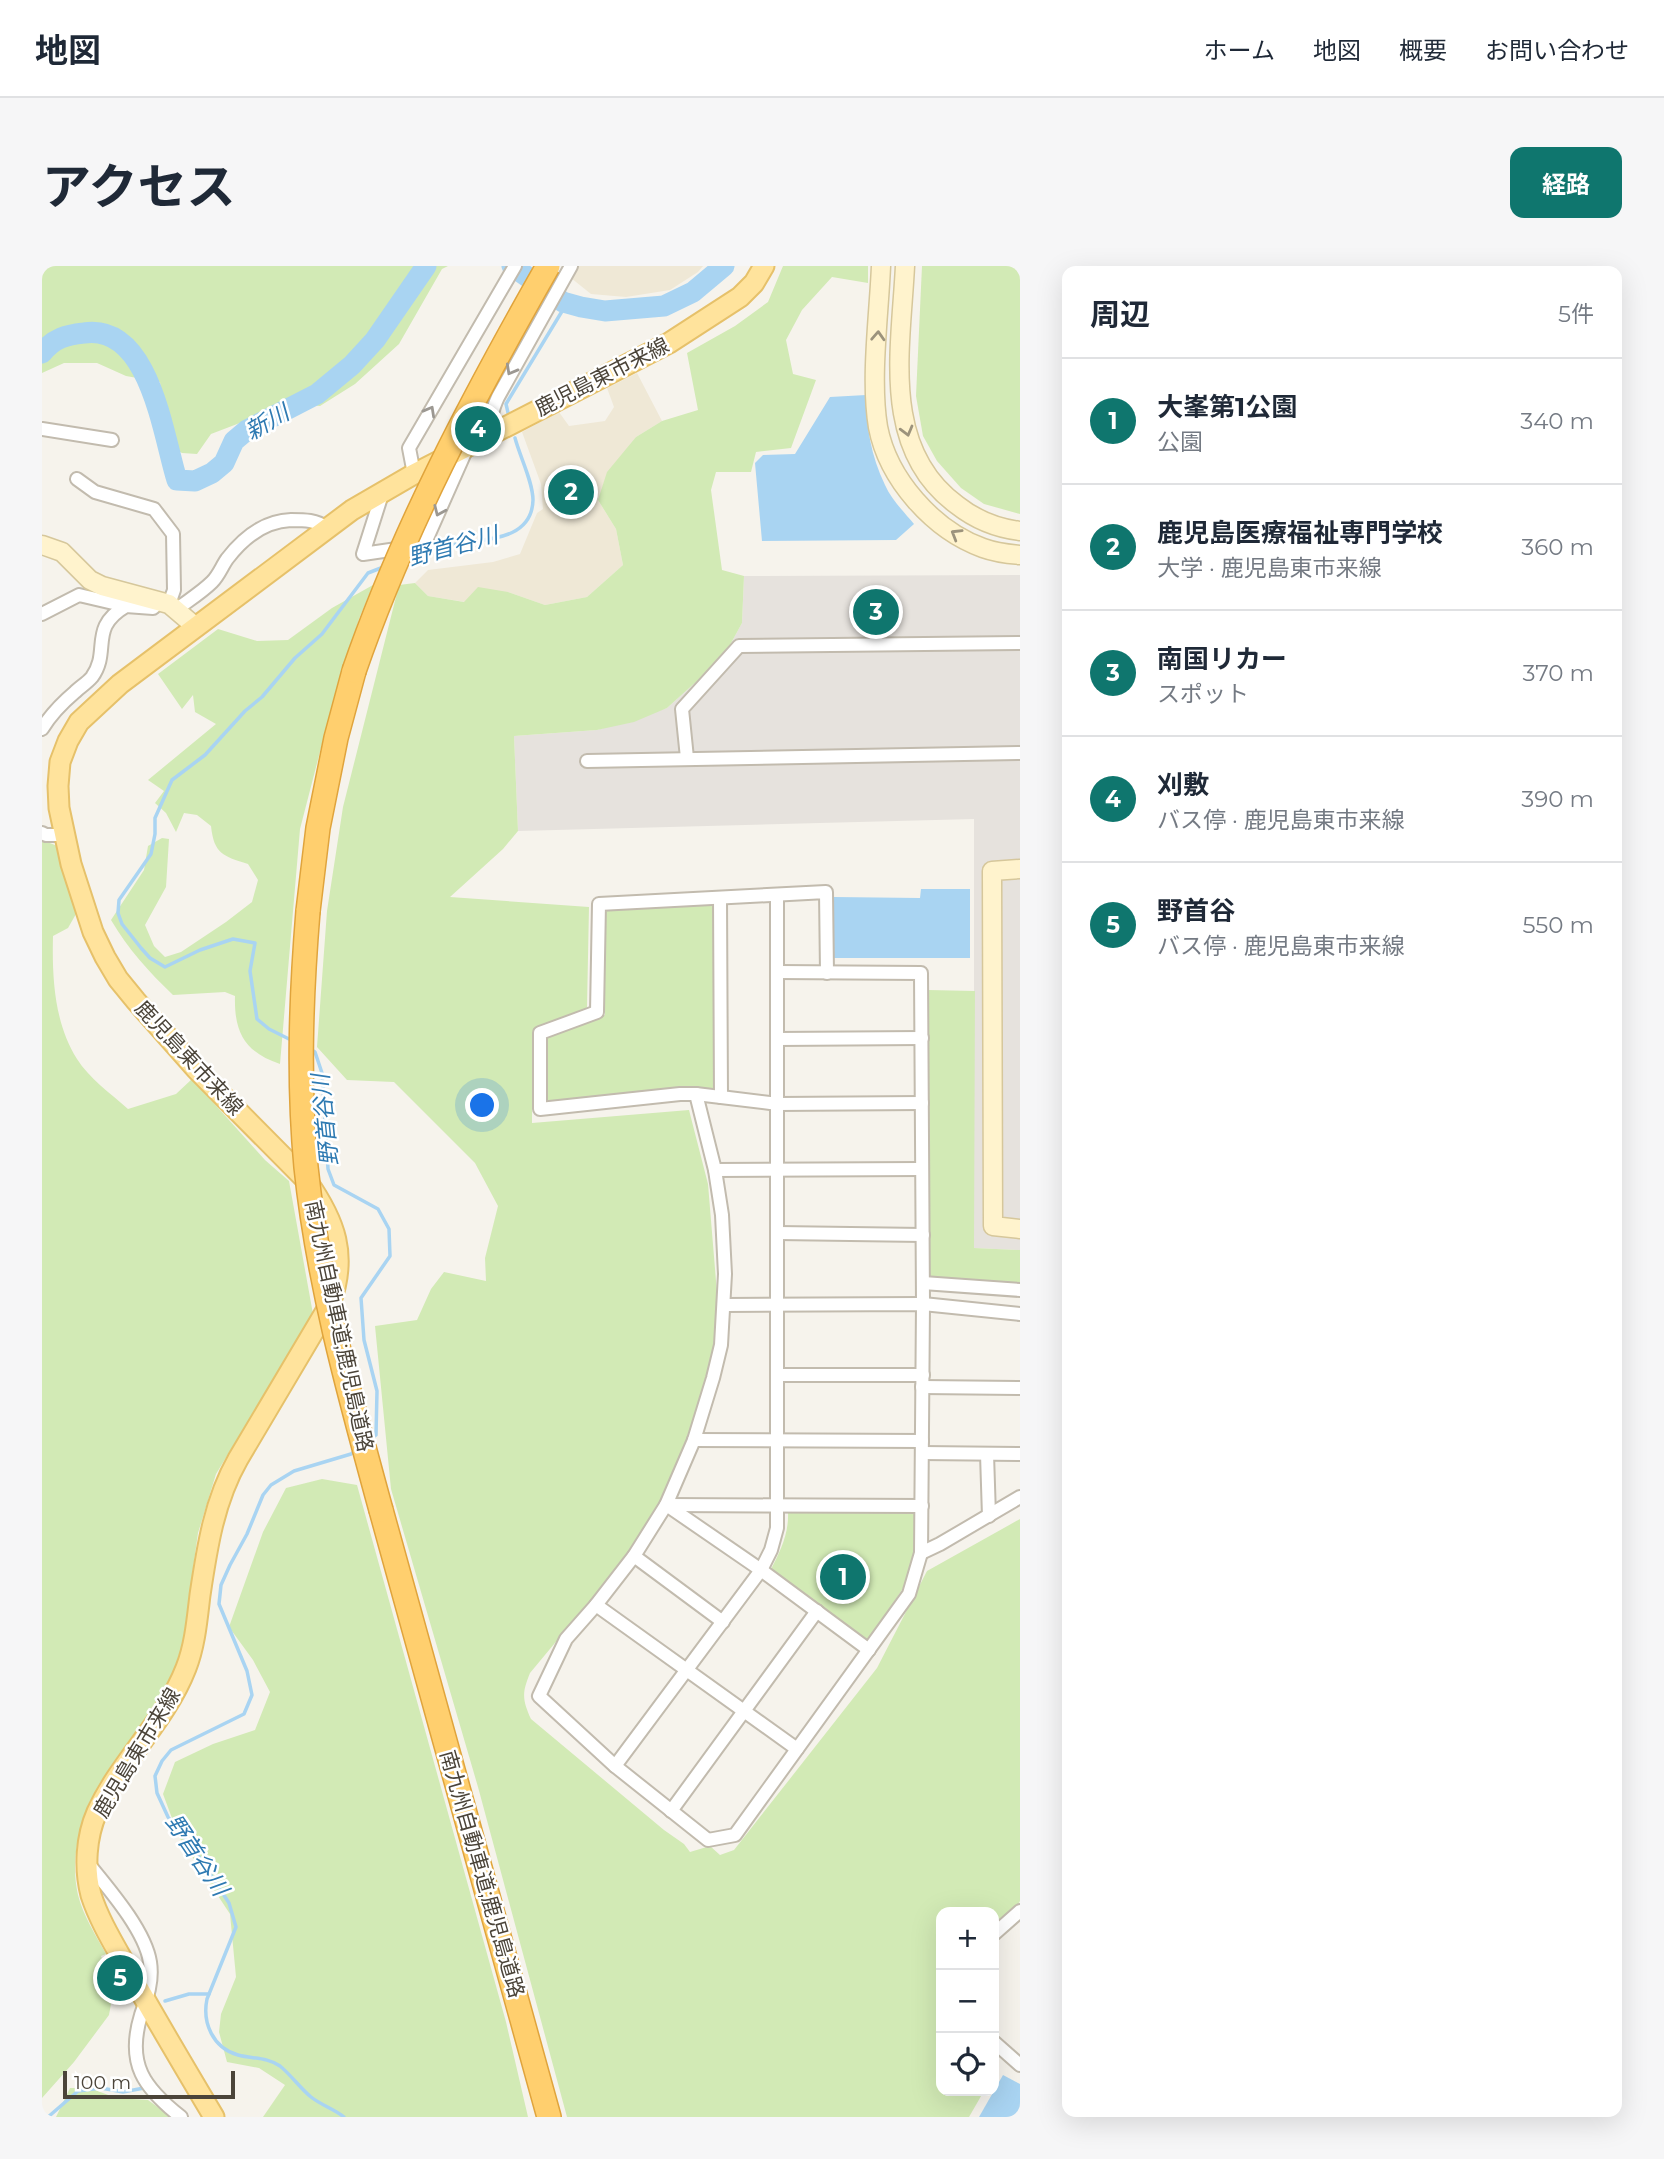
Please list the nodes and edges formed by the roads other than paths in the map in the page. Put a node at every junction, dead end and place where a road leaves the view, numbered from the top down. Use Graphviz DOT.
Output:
graph roads {
  1 [pos="515,266"];
  2 [pos="571,266"];
  3 [pos="764,266"];
  4 [pos="881,266"];
  5 [pos="905,266"];
  6 [pos="554,276"];
  7 [pos="42,429"];
  8 [pos="495,432"];
  9 [pos="112,440"];
  10 [pos="467,448"];
  11 [pos="414,474"];
  12 [pos="77,479"];
  13 [pos="383,491"];
  14 [pos="327,528"];
  15 [pos="1020,531"];
  16 [pos="42,545"];
  17 [pos="1020,555"];
  18 [pos="169,605"];
  19 [pos="127,606"];
  20 [pos="42,614"];
  21 [pos="196,626"];
  22 [pos="1020,643"];
  23 [pos="42,729"];
  24 [pos="1020,753"];
  25 [pos="687,758"];
  26 [pos="587,761"];
  27 [pos="42,833"];
  28 [pos="65,835"];
  29 [pos="1020,869"];
  30 [pos="777,895"];
  31 [pos="720,898"];
  32 [pos="778,972"];
  33 [pos="827,973"];
  34 [pos="922,1038"];
  35 [pos="777,1039"];
  36 [pos="696,1094"];
  37 [pos="720,1097"];
  38 [pos="922,1103"];
  39 [pos="778,1104"];
  40 [pos="778,1168"];
  41 [pos="922,1169"];
  42 [pos="715,1170"];
  43 [pos="1020,1228"];
  44 [pos="778,1233"];
  45 [pos="923,1235"];
  46 [pos="923,1283"];
  47 [pos="1020,1290"];
  48 [pos="778,1304"];
  49 [pos="923,1304"];
  50 [pos="724,1305"];
  51 [pos="1020,1314"];
  52 [pos="777,1375"];
  53 [pos="923,1381"];
  54 [pos="1020,1388"];
  55 [pos="694,1440"];
  56 [pos="778,1440"];
  57 [pos="922,1447"];
  58 [pos="988,1454"];
  59 [pos="1020,1454"];
  60 [pos="1020,1497"];
  61 [pos="666,1505"];
  62 [pos="922,1506"];
  63 [pos="778,1507"];
  64 [pos="989,1516"];
  65 [pos="921,1553"];
  66 [pos="634,1556"];
  67 [pos="761,1570"];
  68 [pos="596,1605"];
  69 [pos="817,1611"];
  70 [pos="723,1622"];
  71 [pos="869,1650"];
  72 [pos="686,1670"];
  73 [pos="744,1711"];
  74 [pos="797,1749"];
  75 [pos="615,1766"];
  76 [pos="670,1811"];
  77 [pos="87,1861"];
  78 [pos="1020,1911"];
  79 [pos="999,1930"];
  80 [pos="146,2002"];
  81 [pos="999,2046"];
  82 [pos="1020,2065"];
  83 [pos="181,2117"];
  84 [pos="214,2117"];
  85 [pos="549,2117"];
  11 -- 1 [label="street, one-way"];
  2 -- 6 [label="street"];
  3 -- 8 [label="main road, 鹿児島東市来線"];
  17 -- 4 [label="street, one-way"];
  5 -- 15 [label="street, one-way"];
  6 -- 8 [label="street, one-way"];
  6 -- 85 [label="highway, 南九州自動車道;鹿児島道路, bridge"];
  7 -- 9 [label="street"];
  8 -- 10 [label="main road, 鹿児島東市来線"];
  10 -- 11 [label="main road, 鹿児島東市来線"];
  10 -- 13 [label="street, one-way"];
  11 -- 13 [label="main road, 鹿児島東市来線"];
  12 -- 18 [label="street"];
  13 -- 14 [label="main road, 鹿児島東市来線"];
  14 -- 18 [label="street"];
  14 -- 21 [label="main road, 鹿児島東市来線"];
  16 -- 18 [label="street"];
  18 -- 19 [label="street"];
  18 -- 21 [label="street"];
  19 -- 20 [label="street"];
  19 -- 23 [label="street"];
  21 -- 28 [label="main road, 鹿児島東市来線"];
  22 -- 25 [label="street"];
  24 -- 25 [label="street"];
  25 -- 26 [label="street"];
  27 -- 28 [label="street"];
  28 -- 77 [label="main road, 鹿児島東市来線"];
  29 -- 43 [label="street"];
  30 -- 31 [label="street"];
  30 -- 32 [label="street"];
  30 -- 33 [label="street"];
  31 -- 36 [label="street"];
  31 -- 37 [label="street"];
  32 -- 33 [label="street"];
  32 -- 35 [label="street"];
  33 -- 34 [label="street"];
  34 -- 35 [label="street"];
  34 -- 38 [label="street"];
  35 -- 39 [label="street"];
  36 -- 37 [label="street"];
  36 -- 42 [label="street"];
  37 -- 39 [label="street"];
  38 -- 39 [label="street"];
  38 -- 41 [label="street"];
  39 -- 40 [label="street"];
  40 -- 41 [label="street"];
  40 -- 42 [label="street"];
  40 -- 44 [label="street"];
  41 -- 45 [label="street"];
  42 -- 50 [label="street"];
  44 -- 45 [label="street"];
  44 -- 48 [label="street"];
  45 -- 46 [label="street"];
  46 -- 47 [label="street"];
  46 -- 49 [label="street"];
  48 -- 49 [label="street"];
  48 -- 50 [label="street"];
  48 -- 52 [label="street"];
  49 -- 51 [label="street"];
  49 -- 53 [label="street"];
  50 -- 55 [label="street"];
  52 -- 53 [label="street"];
  52 -- 56 [label="street"];
  53 -- 54 [label="street"];
  53 -- 57 [label="street"];
  55 -- 56 [label="street"];
  55 -- 61 [label="street"];
  56 -- 57 [label="street"];
  56 -- 63 [label="street"];
  57 -- 58 [label="street"];
  57 -- 62 [label="street"];
  58 -- 59 [label="street"];
  58 -- 64 [label="street"];
  60 -- 64 [label="street"];
  61 -- 63 [label="street"];
  61 -- 66 [label="street"];
  61 -- 67 [label="street"];
  62 -- 63 [label="street"];
  62 -- 65 [label="street"];
  63 -- 67 [label="street"];
  64 -- 65 [label="street"];
  65 -- 71 [label="street"];
  66 -- 68 [label="street"];
  66 -- 70 [label="street"];
  67 -- 69 [label="street"];
  67 -- 70 [label="street"];
  68 -- 72 [label="street"];
  68 -- 75 [label="street"];
  69 -- 71 [label="street"];
  69 -- 73 [label="street"];
  70 -- 72 [label="street"];
  71 -- 74 [label="street"];
  72 -- 73 [label="street"];
  72 -- 75 [label="street"];
  73 -- 74 [label="street"];
  73 -- 76 [label="street"];
  74 -- 76 [label="street"];
  75 -- 76 [label="street"];
  77 -- 80 [label="main road, 鹿児島東市来線"];
  77 -- 80 [label="street"];
  78 -- 79 [label="street"];
  80 -- 83 [label="street"];
  80 -- 84 [label="main road, 鹿児島東市来線"];
  81 -- 82 [label="street"];
}
